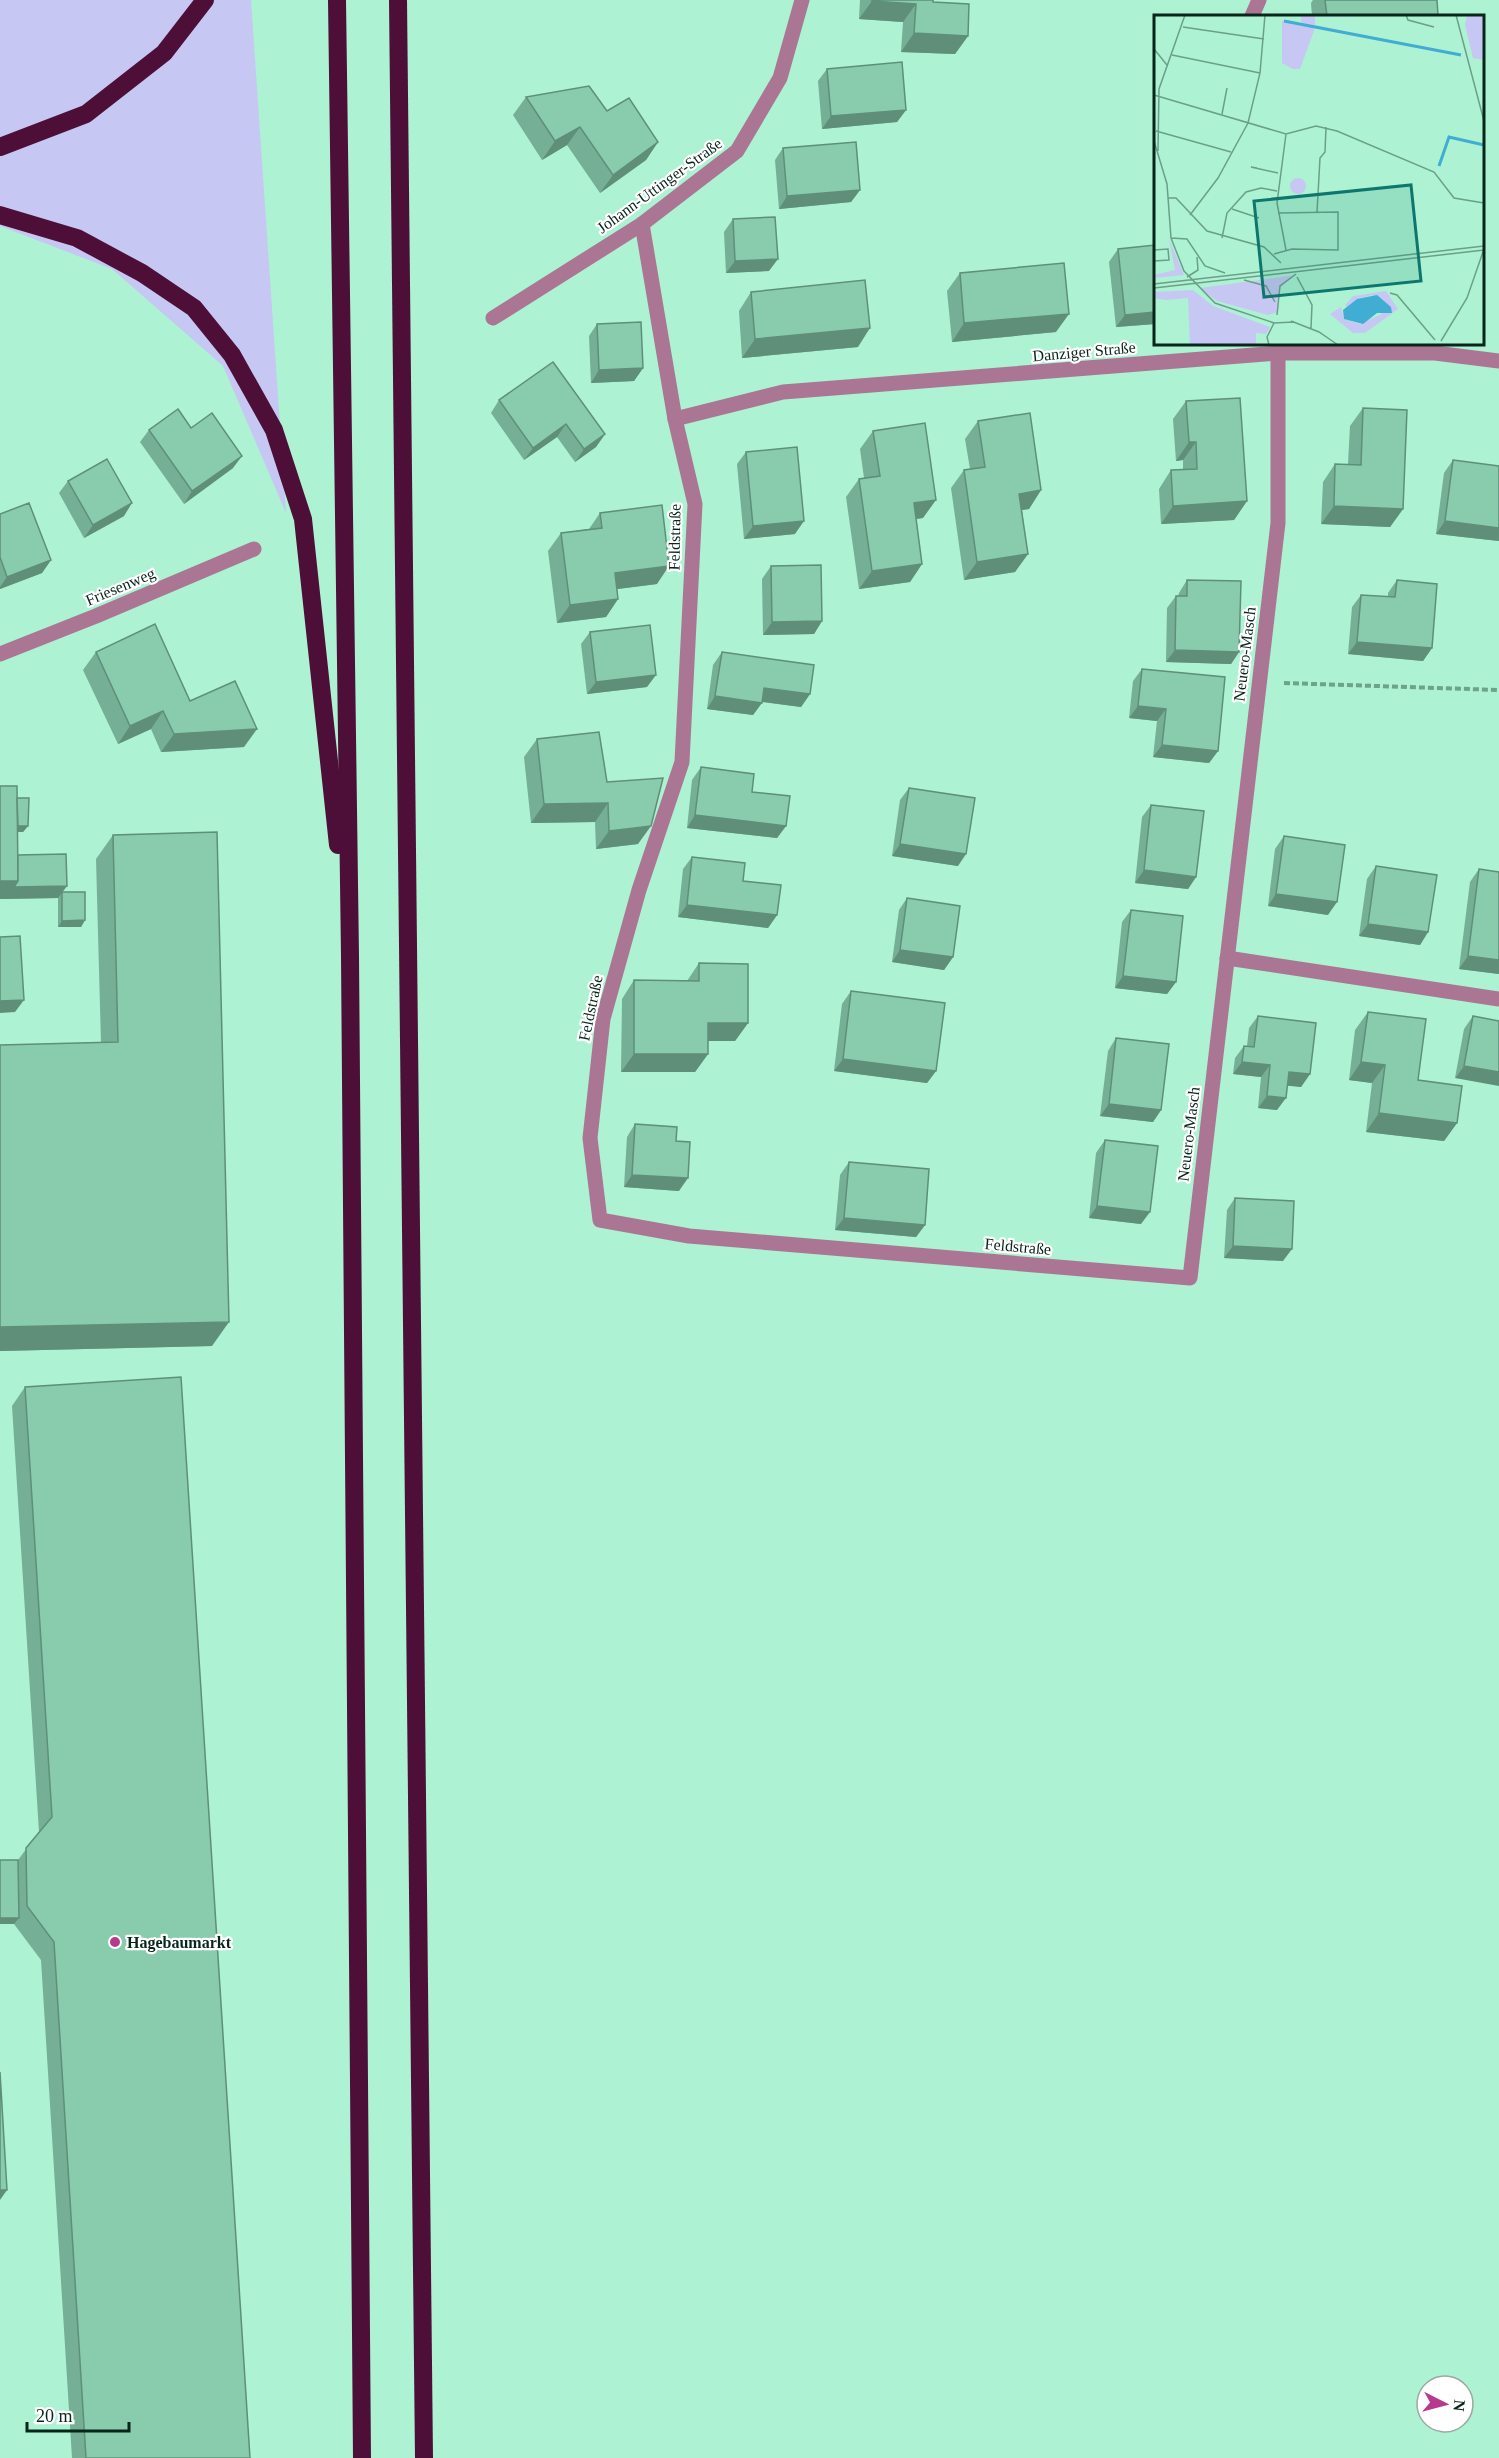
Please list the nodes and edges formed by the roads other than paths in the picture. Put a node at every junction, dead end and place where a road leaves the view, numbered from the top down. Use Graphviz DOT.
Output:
graph roads {
  1 [pos="205,0"];
  2 [pos="336,0"];
  3 [pos="398,0"];
  4 [pos="802,0"];
  5 [pos="1259,0"];
  6 [pos="1252,15"];
  7 [pos="0,147"];
  8 [pos="0,215"];
  9 [pos="642,224"];
  10 [pos="493,318"];
  11 [pos="1278,353"];
  12 [pos="1499,361"];
  13 [pos="675,418"];
  14 [pos="254,549"];
  15 [pos="0,654"];
  16 [pos="350,957"];
  17 [pos="1227,958"];
  18 [pos="1499,999"];
  19 [pos="1190,1278"];
  20 [pos="362,2458"];
  21 [pos="424,2458"];
  1 -- 7 [label="highway"];
  2 -- 16 [label="highway"];
  3 -- 21 [label="highway"];
  4 -- 9 [label="street, Johann-Uttinger-Straße"];
  5 -- 6 [label="street"];
  8 -- 16 [label="highway"];
  9 -- 10 [label="street, Johann-Uttinger-Straße"];
  9 -- 13 [label="street, Feldstraße"];
  11 -- 12 [label="street, Danziger Straße"];
  11 -- 13 [label="street, Danziger Straße"];
  11 -- 17 [label="street, Neuero-Masch"];
  13 -- 19 [label="street, Feldstraße"];
  14 -- 15 [label="street, Friesenweg"];
  16 -- 20 [label="highway"];
  17 -- 18 [label="street"];
  17 -- 19 [label="street, Neuero-Masch"];
}
